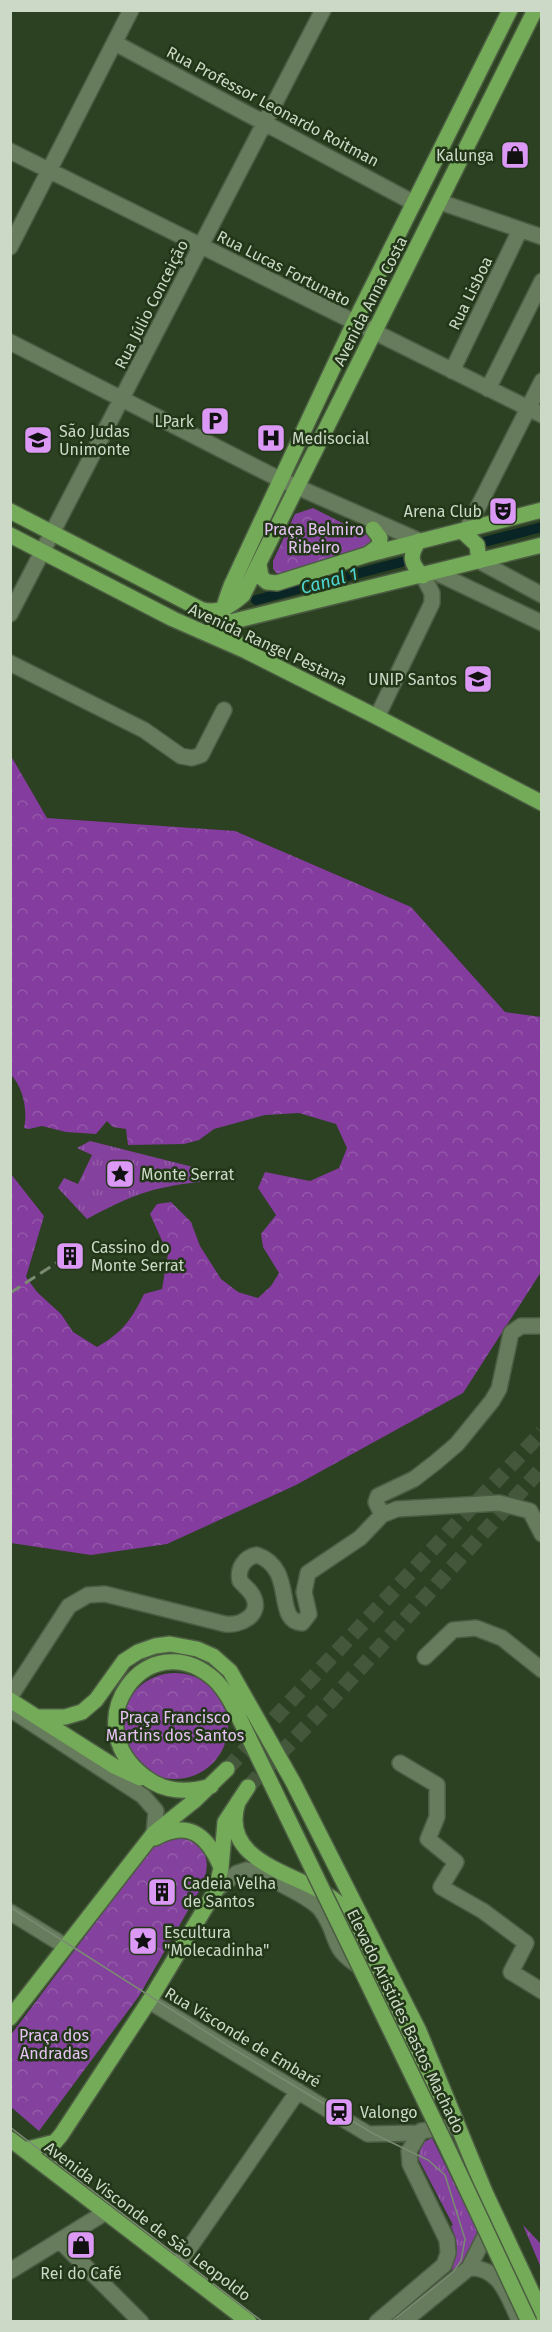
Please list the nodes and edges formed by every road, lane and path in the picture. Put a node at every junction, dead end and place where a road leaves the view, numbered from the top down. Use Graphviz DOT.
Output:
graph roads {
  1 [pos="131,10"];
  2 [pos="322,10"];
  3 [pos="510,10"];
  4 [pos="535,10"];
  5 [pos="114,43"];
  6 [pos="265,121"];
  7 [pos="10,151"];
  8 [pos="50,170"];
  9 [pos="414,202"];
  10 [pos="440,202"];
  11 [pos="520,230"];
  12 [pos="542,237"];
  13 [pos="201,246"];
  14 [pos="10,247"];
  15 [pos="542,280"];
  16 [pos="354,323"];
  17 [pos="374,333"];
  18 [pos="10,342"];
  19 [pos="452,371"];
  20 [pos="542,381"];
  21 [pos="488,389"];
  22 [pos="122,399"];
  23 [pos="535,412"];
  24 [pos="279,479"];
  25 [pos="295,491"];
  26 [pos="542,510"];
  27 [pos="10,511"];
  28 [pos="373,529"];
  29 [pos="464,530"];
  30 [pos="53,533"];
  31 [pos="10,535"];
  32 [pos="413,545"];
  33 [pos="542,545"];
  34 [pos="43,552"];
  35 [pos="366,555"];
  36 [pos="479,561"];
  37 [pos="259,564"];
  38 [pos="430,575"];
  39 [pos="542,595"];
  40 [pos="221,613"];
  41 [pos="10,614"];
  42 [pos="181,622"];
  43 [pos="542,623"];
  44 [pos="246,651"];
  45 [pos="10,663"];
  46 [pos="224,710"];
  47 [pos="377,717"];
  48 [pos="542,803"];
  49 [pos="542,1326"];
  50 [pos="382,1515"];
  51 [pos="542,1534"];
  52 [pos="425,1657"];
  53 [pos="542,1670"];
  54 [pos="10,1699"];
  55 [pos="10,1709"];
  56 [pos="37,1717"];
  57 [pos="400,1763"];
  58 [pos="228,1768"];
  59 [pos="151,1782"];
  60 [pos="211,1786"];
  61 [pos="150,1838"];
  62 [pos="221,1868"];
  63 [pos="216,1890"];
  64 [pos="10,1912"];
  65 [pos="534,1945"];
  66 [pos="65,1946"];
  67 [pos="377,1975"];
  68 [pos="542,1991"];
  69 [pos="149,2001"];
  70 [pos="10,2018"];
  71 [pos="298,2091"];
  72 [pos="455,2125"];
  73 [pos="418,2133"];
  74 [pos="10,2139"];
  75 [pos="24,2150"];
  76 [pos="106,2212"];
  77 [pos="495,2216"];
  78 [pos="60,2241"];
  79 [pos="177,2266"];
  80 [pos="469,2268"];
  81 [pos="10,2271"];
  82 [pos="538,2299"];
  83 [pos="542,2314"];
  84 [pos="141,2322"];
  85 [pos="249,2322"];
  86 [pos="377,2322"];
  87 [pos="403,2322"];
  88 [pos="520,2322"];
  89 [pos="529,2322"];
  1 -- 5 [label="street"];
  2 -- 6 [label="street, Rua Júlio Conceição"];
  3 -- 9 [label="main road, Avenida Anna Costa"];
  4 -- 10 [label="main road, Avenida Anna Costa"];
  5 -- 6 [label="street, Rua Professor Leonardo Roitman"];
  5 -- 8 [label="street"];
  6 -- 9 [label="street, Rua Professor Leonardo Roitman"];
  6 -- 13 [label="street, Rua Júlio Conceição"];
  7 -- 8 [label="street, Rua Lucas Fortunato"];
  8 -- 13 [label="street, Rua Lucas Fortunato"];
  8 -- 14 [label="street"];
  9 -- 16 [label="main road, Avenida Anna Costa"];
  10 -- 11 [label="street"];
  10 -- 17 [label="main road, Avenida Anna Costa"];
  11 -- 12 [label="street"];
  11 -- 19 [label="street, Rua Lisboa"];
  13 -- 16 [label="street, Rua Lucas Fortunato"];
  13 -- 22 [label="street, Rua Júlio Conceição"];
  15 -- 21 [label="street"];
  16 -- 17 [label="street, Rua Lucas Fortunato"];
  16 -- 24 [label="main road, Avenida Anna Costa"];
  17 -- 19 [label="street, Rua Lucas Fortunato"];
  17 -- 25 [label="main road, Avenida Anna Costa"];
  18 -- 22 [label="street"];
  19 -- 21 [label="street, Rua Lucas Fortunato"];
  20 -- 23 [label="street"];
  21 -- 23 [label="street, Rua Lucas Fortunato"];
  22 -- 24 [label="street"];
  22 -- 30 [label="street, Rua Júlio Conceição"];
  23 -- 29 [label="street"];
  24 -- 25 [label="street"];
  24 -- 40 [label="main road, Avenida Anna Costa"];
  25 -- 28 [label="street"];
  25 -- 32 [label="street"];
  25 -- 37 [label="main road, Avenida Anna Costa"];
  26 -- 29 [label="main road"];
  27 -- 30 [label="main road"];
  28 -- 32 [label="street"];
  28 -- 35 [label="main road"];
  29 -- 32 [label="main road"];
  29 -- 36 [label="main road"];
  30 -- 34 [label="street, Rua Júlio Conceição"];
  30 -- 40 [label="main road"];
  31 -- 34 [label="main road, Avenida Rangel Pestana"];
  32 -- 35 [label="main road"];
  32 -- 38 [label="main road"];
  33 -- 36 [label="main road"];
  34 -- 41 [label="street, Rua Júlio Conceição"];
  34 -- 42 [label="main road, Avenida Rangel Pestana"];
  35 -- 37 [label="main road"];
  36 -- 38 [label="main road"];
  36 -- 39 [label="street"];
  37 -- 40 [label="main road, Avenida Anna Costa"];
  38 -- 40 [label="main road"];
  38 -- 43 [label="street"];
  38 -- 47 [label="street"];
  40 -- 42 [label="main road"];
  40 -- 44 [label="main road"];
  42 -- 44 [label="main road, Avenida Rangel Pestana"];
  44 -- 47 [label="main road, Avenida Rangel Pestana"];
  45 -- 46 [label="street"];
  47 -- 48 [label="main road, Avenida Rangel Pestana"];
  49 -- 50 [label="street"];
  50 -- 51 [label="street"];
  50 -- 54 [label="street"];
  52 -- 53 [label="street"];
  54 -- 56 [label="main road"];
  55 -- 61 [label="street"];
  56 -- 59 [label="main road"];
  56 -- 72 [label="main road"];
  57 -- 65 [label="street"];
  58 -- 60 [label="main road"];
  59 -- 60 [label="main road"];
  59 -- 89 [label="main road, Elevado Aristides Bastos Machado, bridge"];
  60 -- 61 [label="main road"];
  61 -- 62 [label="main road"];
  61 -- 66 [label="main road"];
  62 -- 63 [label="main road"];
  62 -- 67 [label="main road"];
  63 -- 67 [label="street"];
  63 -- 69 [label="main road"];
  64 -- 66 [label="street"];
  65 -- 68 [label="street"];
  66 -- 70 [label="main road"];
  67 -- 72 [label="main road"];
  69 -- 71 [label="street, Rua Visconde de Embaré"];
  69 -- 75 [label="main road"];
  71 -- 73 [label="street, Rua Visconde de Embaré"];
  71 -- 79 [label="street"];
  72 -- 73 [label="street, Rua Visconde de Embaré"];
  72 -- 77 [label="main road"];
  73 -- 86 [label="street"];
  74 -- 75 [label="main road"];
  75 -- 76 [label="main road, Avenida Visconde de São Leopoldo"];
  76 -- 78 [label="street"];
  76 -- 79 [label="main road, Avenida Visconde de São Leopoldo"];
  77 -- 80 [label="street"];
  77 -- 82 [label="main road"];
  78 -- 81 [label="street"];
  78 -- 84 [label="street"];
  79 -- 85 [label="main road, Avenida Visconde de São Leopoldo"];
  80 -- 87 [label="street"];
  80 -- 88 [label="street"];
  82 -- 83 [label="main road"];
}
